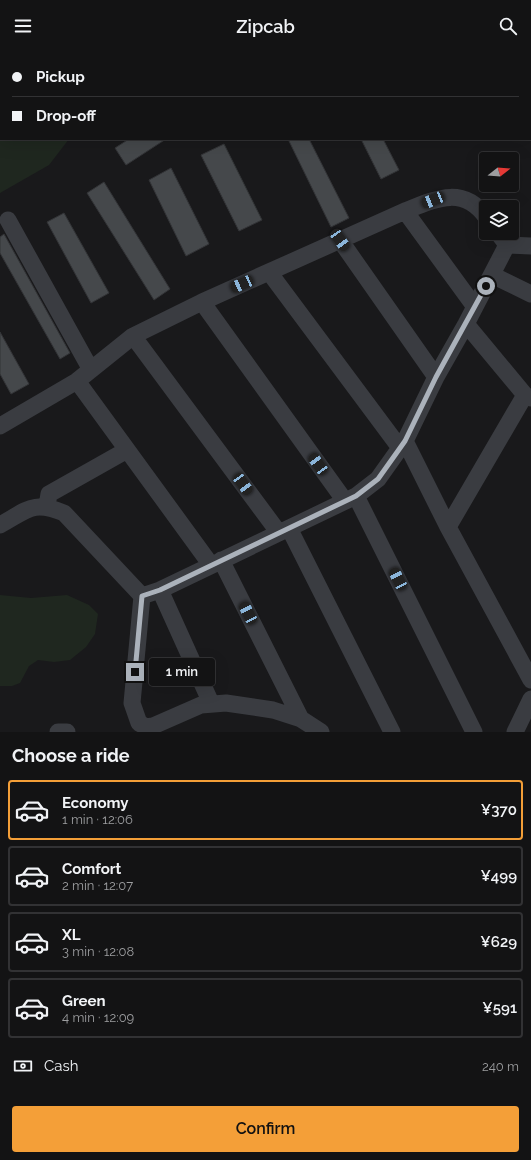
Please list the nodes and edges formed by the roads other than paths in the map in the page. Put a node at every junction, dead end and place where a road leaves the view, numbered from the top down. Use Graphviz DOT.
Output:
graph roads {
  1 [pos="479,209"];
  2 [pos="405,211"];
  3 [pos="8,220"];
  4 [pos="340,240"];
  5 [pos="502,240"];
  6 [pos="506,240"];
  7 [pos="531,246"];
  8 [pos="269,272"];
  9 [pos="492,275"];
  10 [pos="531,294"];
  11 [pos="202,302"];
  12 [pos="475,307"];
  13 [pos="466,324"];
  14 [pos="133,336"];
  15 [pos="91,370"];
  16 [pos="436,377"];
  17 [pos="77,381"];
  18 [pos="528,396"];
  19 [pos="0,426"];
  20 [pos="402,444"];
  21 [pos="127,450"];
  22 [pos="350,498"];
  23 [pos="47,506"];
  24 [pos="0,525"];
  25 [pos="448,527"];
  26 [pos="284,531"];
  27 [pos="216,563"];
  28 [pos="160,590"];
  29 [pos="142,596"];
  30 [pos="531,680"];
  31 [pos="531,699"];
  32 [pos="211,703"];
  33 [pos="300,719"];
  34 [pos="58,732"];
  35 [pos="67,732"];
  36 [pos="320,732"];
  37 [pos="392,732"];
  38 [pos="474,732"];
  39 [pos="515,732"];
  1 -- 2 [label="street"];
  2 -- 4 [label="street"];
  2 -- 12 [label="street"];
  3 -- 15 [label="street"];
  4 -- 8 [label="street"];
  4 -- 16 [label="street"];
  5 -- 9 [label="street"];
  6 -- 7 [label="street"];
  8 -- 11 [label="street"];
  8 -- 20 [label="street"];
  9 -- 10 [label="street"];
  9 -- 12 [label="street"];
  11 -- 14 [label="street"];
  11 -- 22 [label="street"];
  12 -- 13 [label="street"];
  13 -- 16 [label="street"];
  13 -- 18 [label="street"];
  14 -- 15 [label="street"];
  14 -- 26 [label="street"];
  15 -- 17 [label="street"];
  16 -- 20 [label="street"];
  17 -- 19 [label="street"];
  17 -- 21 [label="street"];
  18 -- 25 [label="street"];
  20 -- 22 [label="street"];
  20 -- 25 [label="street"];
  21 -- 23 [label="street"];
  21 -- 27 [label="street"];
  22 -- 26 [label="street"];
  22 -- 38 [label="street"];
  23 -- 24 [label="street"];
  23 -- 29 [label="street"];
  25 -- 30 [label="street"];
  26 -- 27 [label="street"];
  26 -- 37 [label="street"];
  27 -- 28 [label="street"];
  27 -- 33 [label="street"];
  28 -- 29 [label="street"];
  28 -- 32 [label="street"];
  29 -- 32 [label="street"];
  31 -- 39 [label="street"];
  32 -- 33 [label="street"];
  33 -- 36 [label="street"];
  34 -- 35 [label="street"];
}
